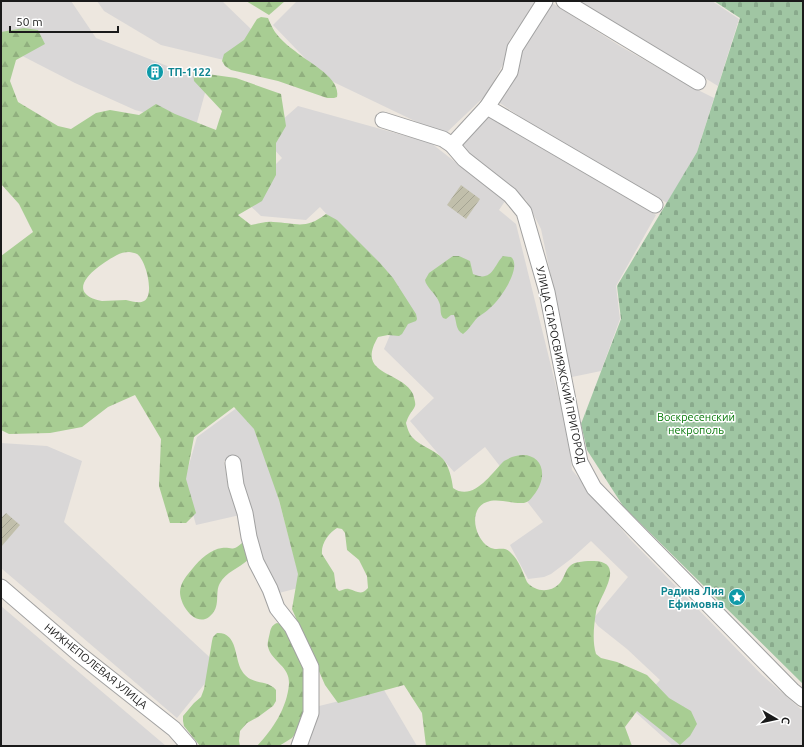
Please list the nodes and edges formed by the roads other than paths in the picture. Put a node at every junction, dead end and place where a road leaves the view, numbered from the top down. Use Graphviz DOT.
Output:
graph roads {
  1 [pos="545,1"];
  2 [pos="564,1"];
  3 [pos="698,82"];
  4 [pos="487,107"];
  5 [pos="383,120"];
  6 [pos="452,145"];
  7 [pos="655,205"];
  8 [pos="233,463"];
  9 [pos="1,587"];
  10 [pos="803,699"];
  11 [pos="189,746"];
  12 [pos="299,746"];
  1 -- 4 [label="street"];
  2 -- 3 [label="street"];
  4 -- 6 [label="street"];
  4 -- 7 [label="street"];
  5 -- 6 [label="street, УЛИЦА СТАРОСВИЯЖСКИЙ ПРИГОРОД"];
  6 -- 10 [label="street, УЛИЦА СТАРОСВИЯЖСКИЙ ПРИГОРОД"];
  8 -- 12 [label="street"];
  9 -- 11 [label="street, НИЖНЕПОЛЕВАЯ УЛИЦА"];
}
